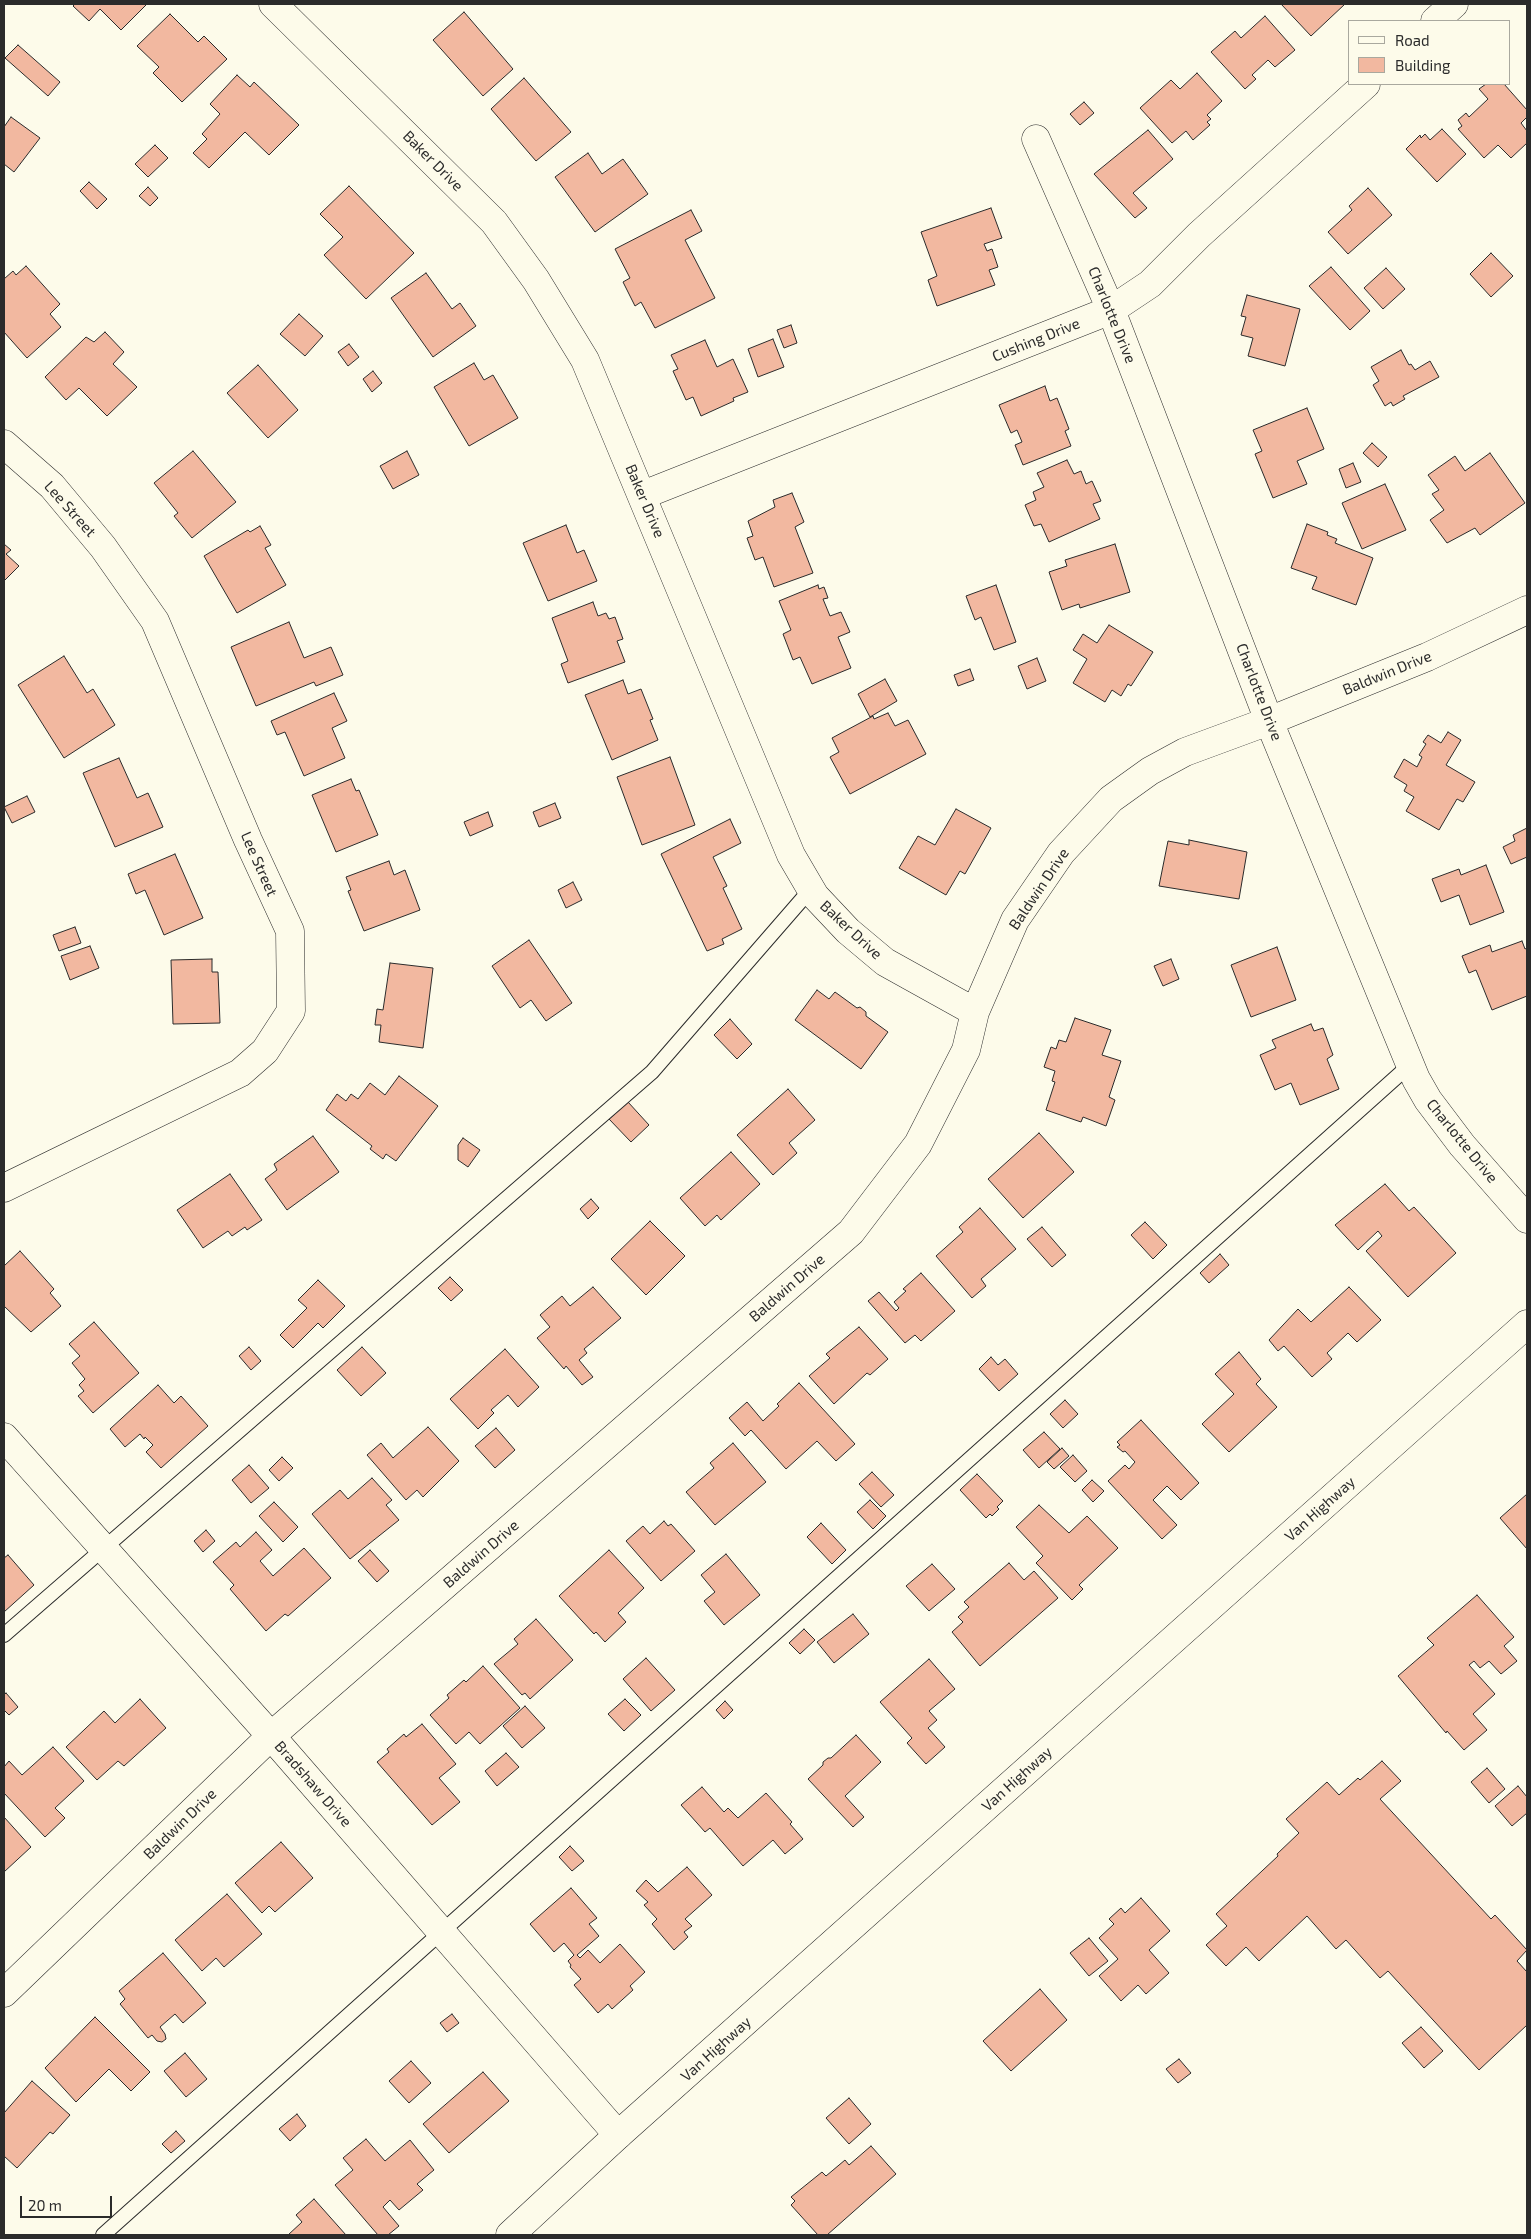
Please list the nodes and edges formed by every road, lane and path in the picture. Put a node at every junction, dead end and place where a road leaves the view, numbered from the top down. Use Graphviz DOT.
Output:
graph roads {
  1 [pos="273,4"];
  2 [pos="1454,4"];
  3 [pos="1436,20"];
  4 [pos="1365,85"];
  5 [pos="1036,139"];
  6 [pos="1111,310"];
  7 [pos="4,444"];
  8 [pos="643,495"];
  9 [pos="1527,610"];
  10 [pos="1269,721"];
  11 [pos="811,889"];
  12 [pos="975,1012"];
  13 [pos="1411,1064"];
  14 [pos="4,1188"];
  15 [pos="1527,1219"];
  16 [pos="1527,1324"];
  17 [pos="4,1437"];
  18 [pos="103,1549"];
  19 [pos="4,1635"];
  20 [pos="271,1736"];
  21 [pos="442,1933"];
  22 [pos="4,1994"];
  23 [pos="618,2135"];
  24 [pos="103,2235"];
  25 [pos="510,2235"];
  1 -- 8 [label="street, Baker Drive"];
  2 -- 3 [label="street"];
  4 -- 6 [label="street, Cushing Drive"];
  5 -- 6 [label="street, Charlotte Drive"];
  6 -- 8 [label="street, Cushing Drive"];
  6 -- 10 [label="street, Charlotte Drive"];
  7 -- 14 [label="street, Lee Street"];
  8 -- 11 [label="street, Baker Drive"];
  9 -- 10 [label="street, Baldwin Drive"];
  10 -- 12 [label="street, Baldwin Drive"];
  10 -- 13 [label="street, Charlotte Drive"];
  11 -- 12 [label="street, Baker Drive"];
  11 -- 18 [label="lane"];
  12 -- 20 [label="street, Baldwin Drive"];
  13 -- 15 [label="street, Charlotte Drive"];
  13 -- 21 [label="lane"];
  16 -- 23 [label="street, Van Highway"];
  17 -- 18 [label="street, Bradshaw Drive"];
  18 -- 19 [label="lane"];
  18 -- 20 [label="street, Bradshaw Drive"];
  20 -- 21 [label="street, Bradshaw Drive"];
  20 -- 22 [label="street, Baldwin Drive"];
  21 -- 23 [label="street, Bradshaw Drive"];
  21 -- 24 [label="lane"];
  23 -- 25 [label="street, Van Highway"];
}
